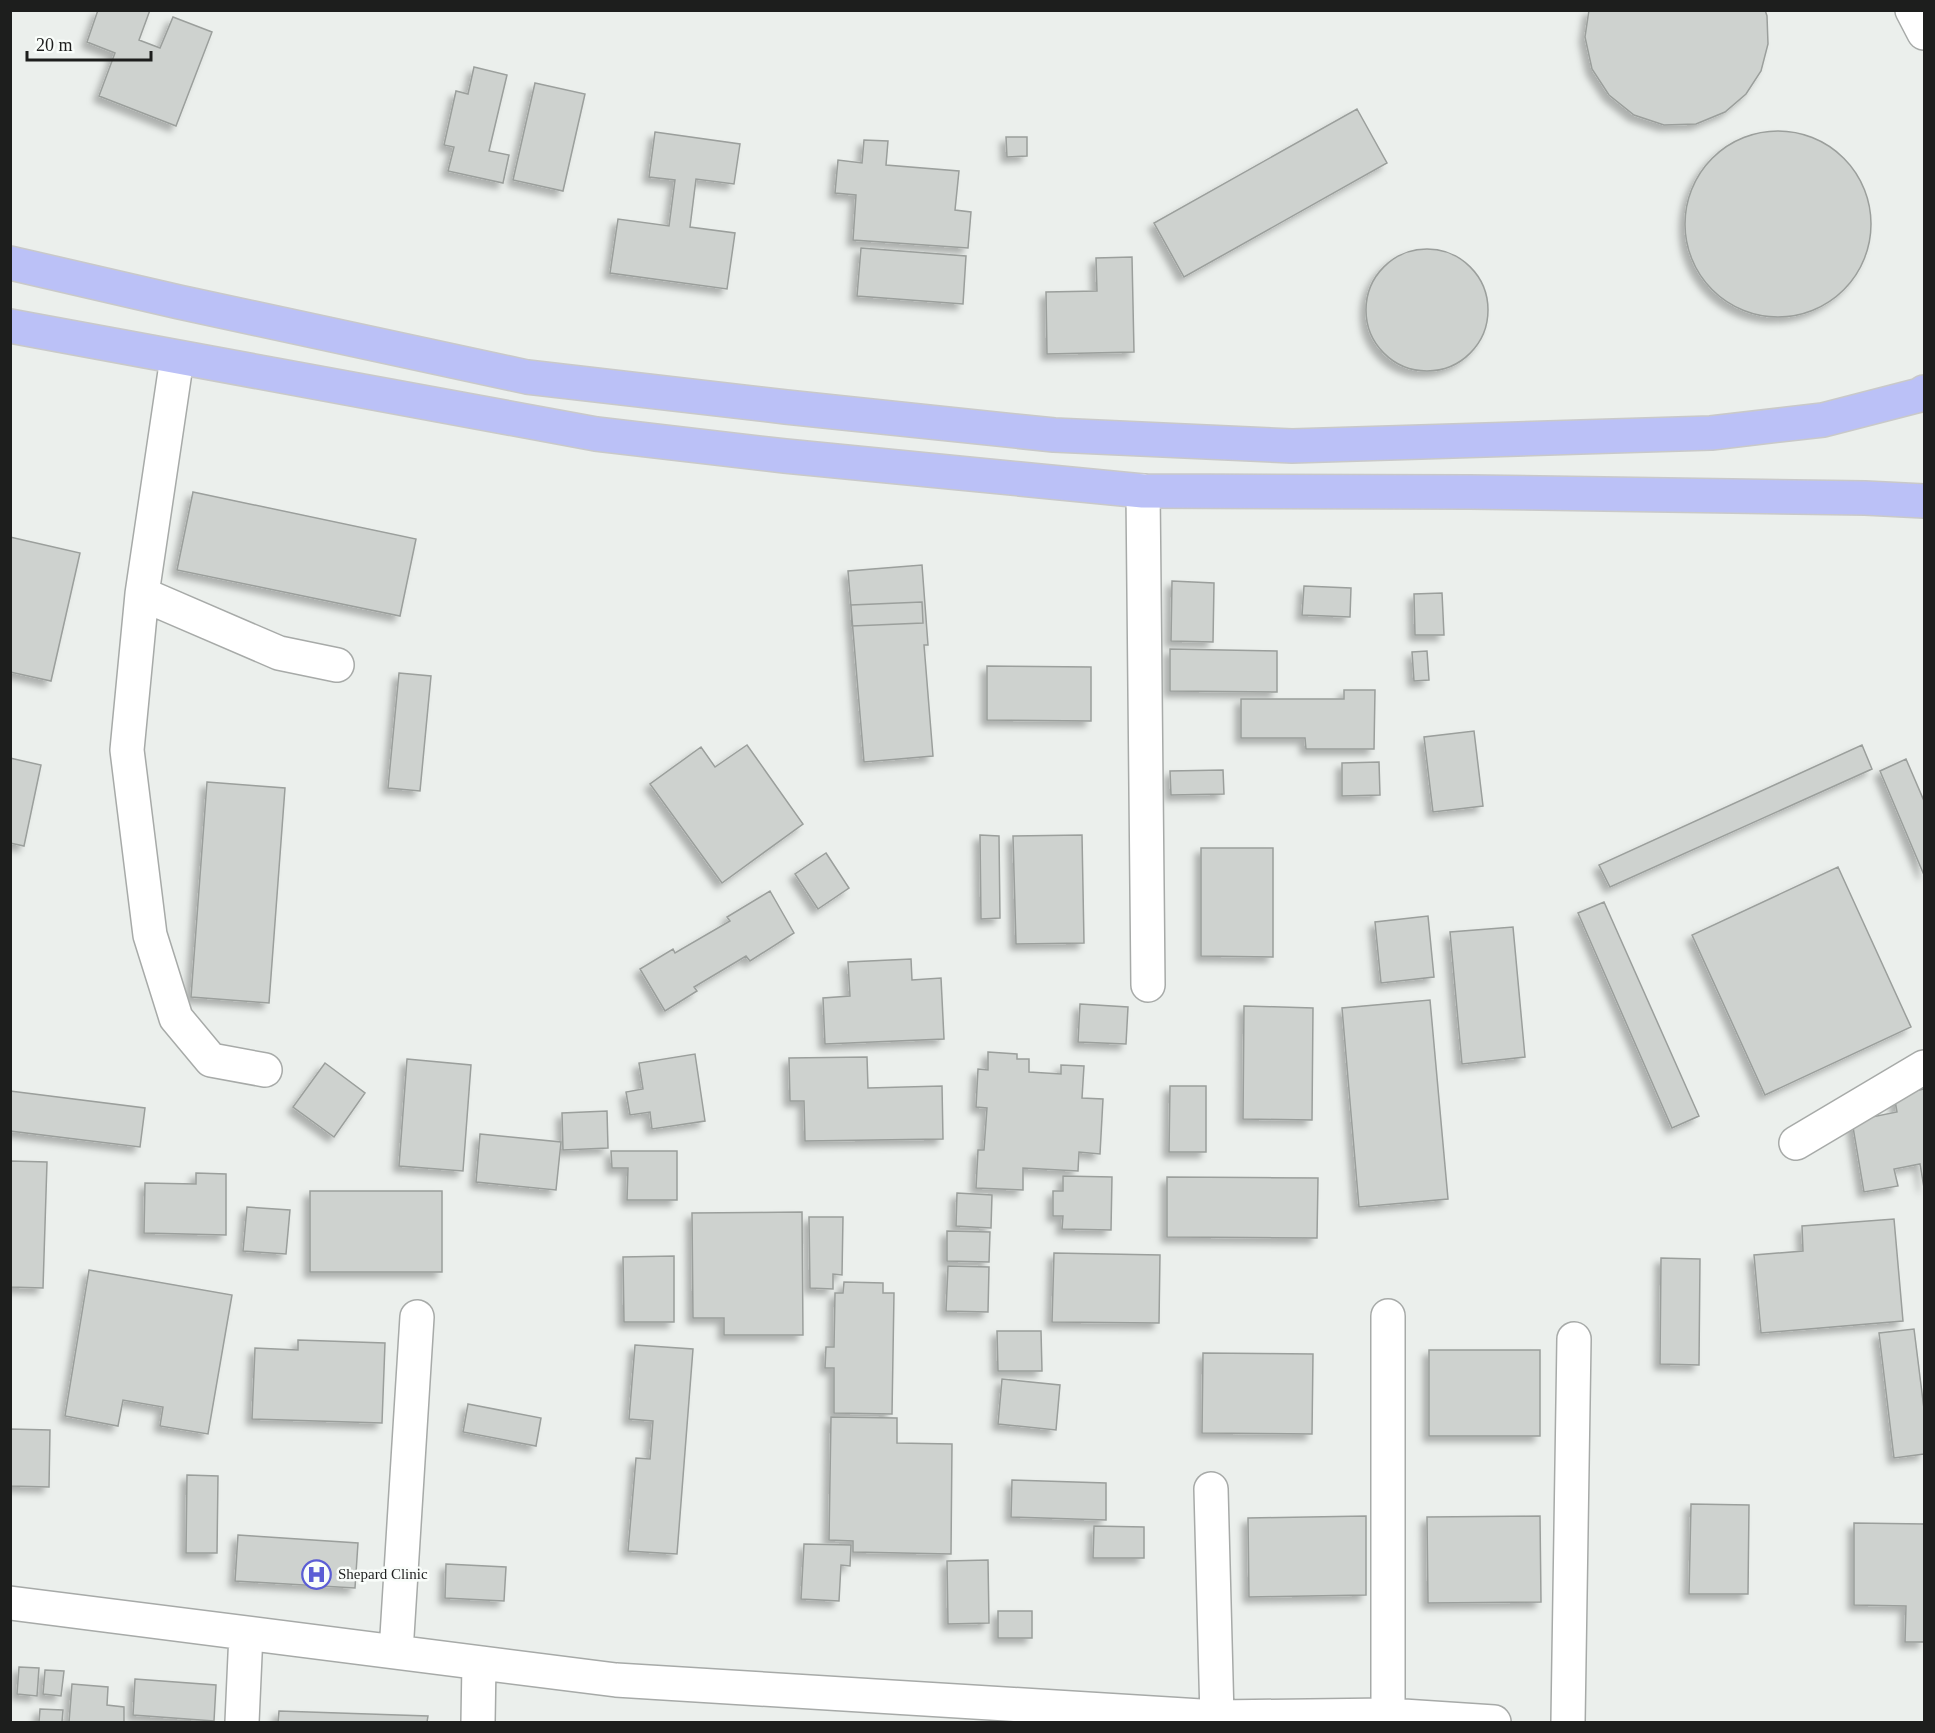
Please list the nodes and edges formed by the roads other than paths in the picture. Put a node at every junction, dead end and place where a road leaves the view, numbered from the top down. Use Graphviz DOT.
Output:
graph roads {
  1 [pos="1912,10"];
  2 [pos="1924,33"];
  3 [pos="10,263"];
  4 [pos="10,326"];
  5 [pos="177,358"];
  6 [pos="1924,392"];
  7 [pos="1143,491"];
  8 [pos="1924,501"];
  9 [pos="142,594"];
  10 [pos="337,665"];
  11 [pos="1148,985"];
  12 [pos="1924,1067"];
  13 [pos="265,1070"];
  14 [pos="1796,1143"];
  15 [pos="1388,1316"];
  16 [pos="417,1317"];
  17 [pos="1574,1339"];
  18 [pos="1211,1489"];
  19 [pos="10,1603"];
  20 [pos="246,1633"];
  21 [pos="396,1652"];
  22 [pos="479,1663"];
  23 [pos="1388,1716"];
  24 [pos="1217,1717"];
  25 [pos="242,1722"];
  26 [pos="478,1722"];
  27 [pos="1494,1722"];
  28 [pos="1568,1722"];
  1 -- 2 [label="street"];
  3 -- 6 [label="main road"];
  4 -- 5 [label="main road"];
  5 -- 7 [label="main road"];
  5 -- 9 [label="street"];
  7 -- 8 [label="main road"];
  7 -- 11 [label="street"];
  9 -- 10 [label="street"];
  9 -- 13 [label="street"];
  12 -- 14 [label="street"];
  15 -- 23 [label="street"];
  16 -- 21 [label="street"];
  17 -- 28 [label="street"];
  18 -- 24 [label="street"];
  19 -- 20 [label="street"];
  20 -- 21 [label="street"];
  20 -- 25 [label="street"];
  21 -- 22 [label="street"];
  22 -- 24 [label="street"];
  22 -- 26 [label="street"];
  23 -- 24 [label="street"];
  23 -- 27 [label="street"];
}
